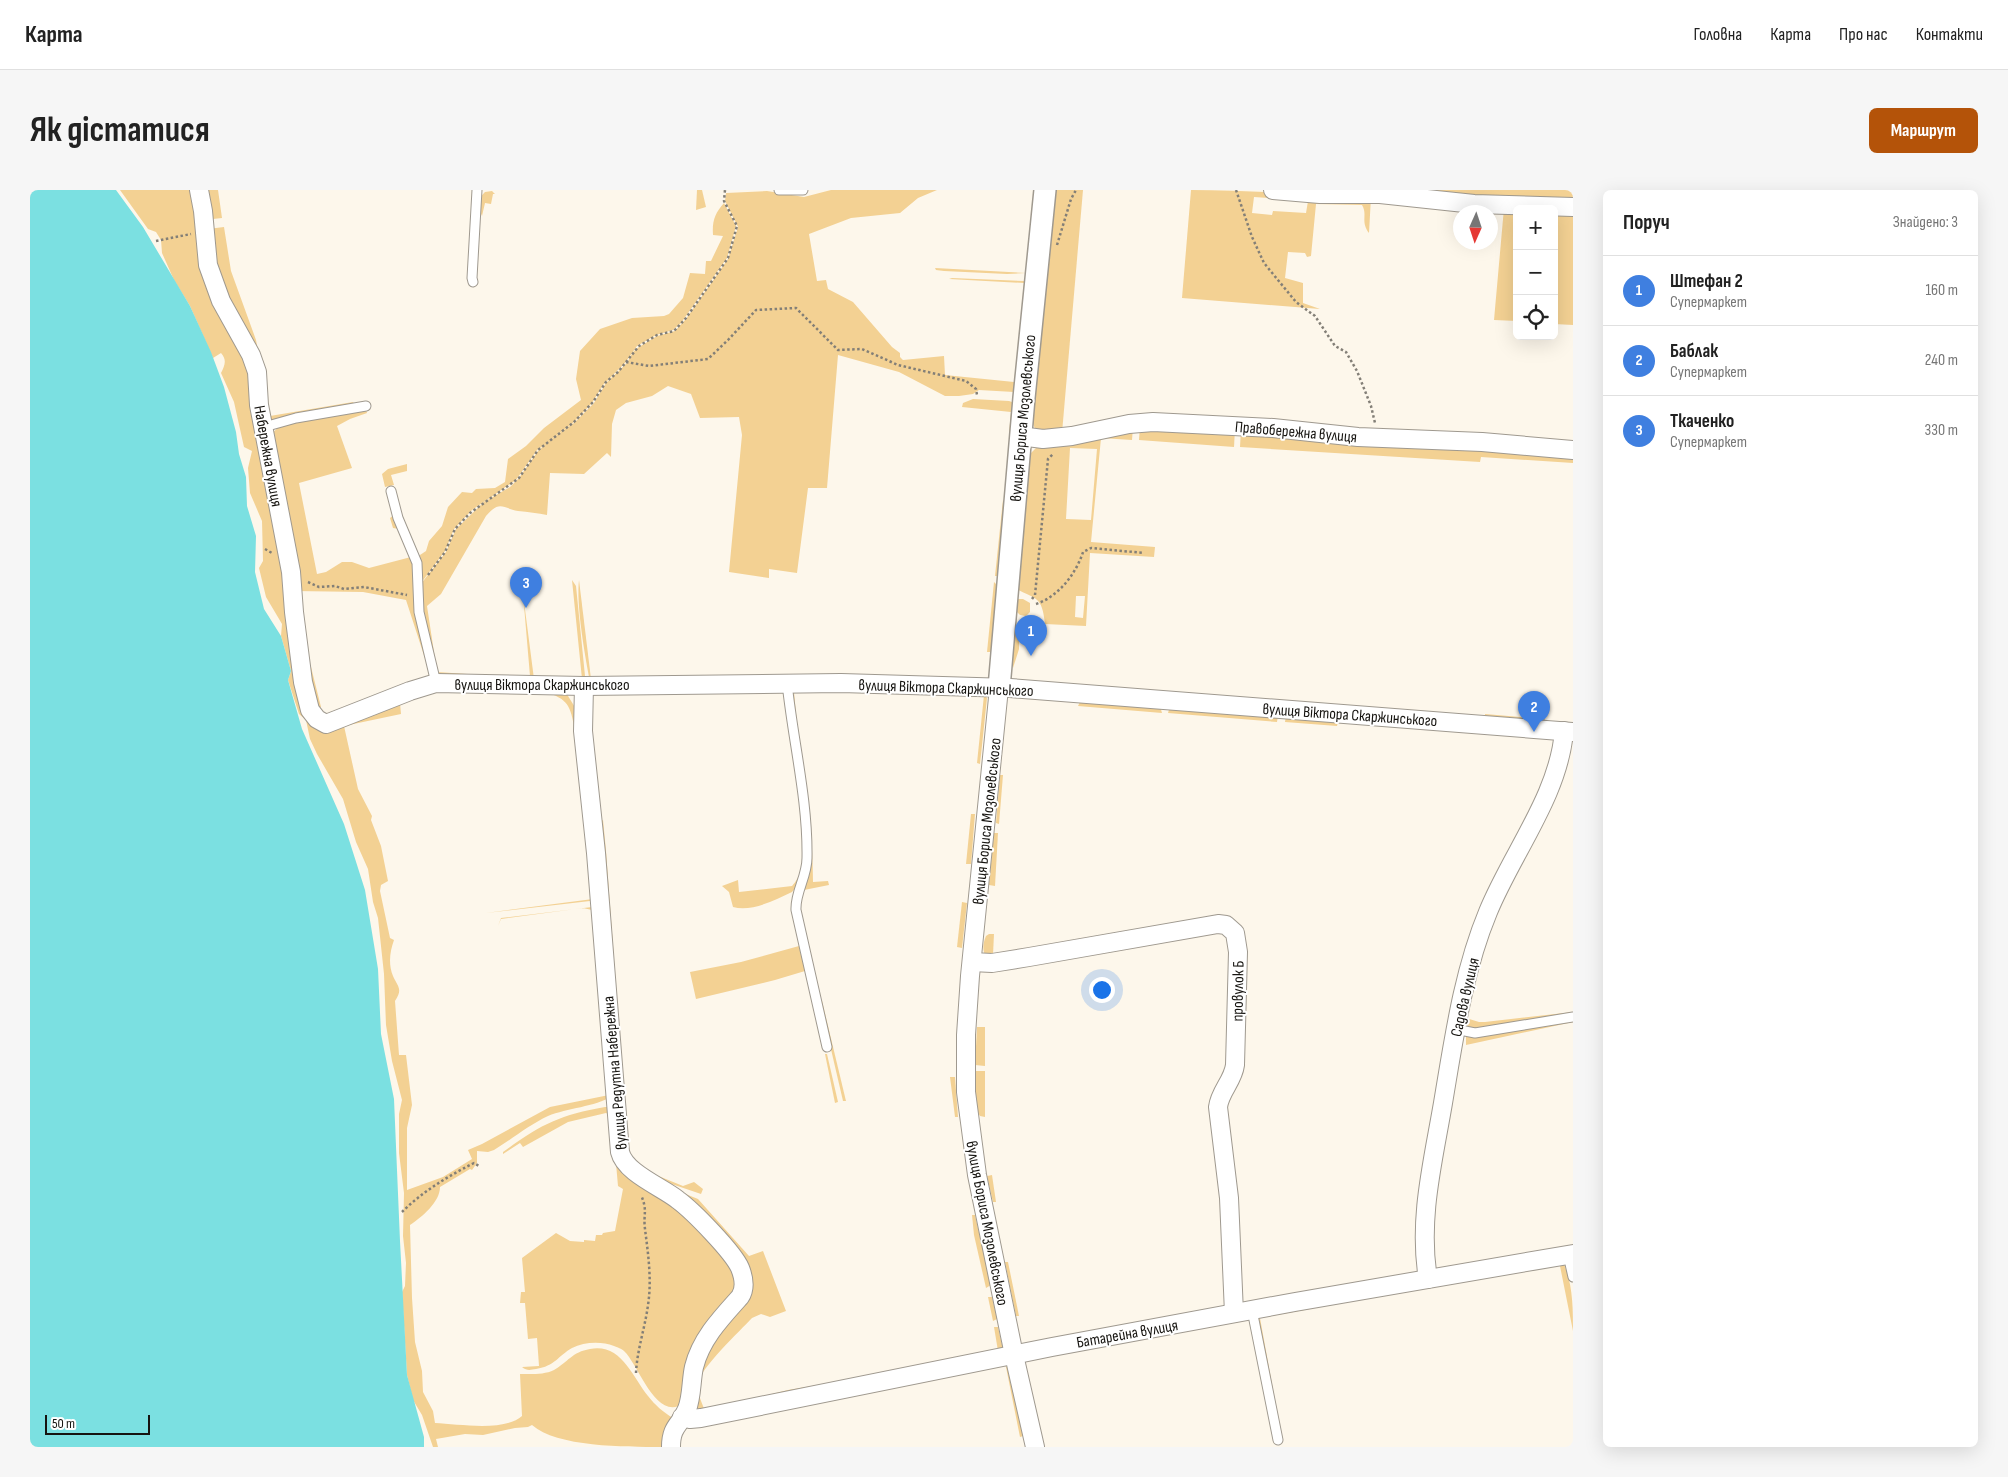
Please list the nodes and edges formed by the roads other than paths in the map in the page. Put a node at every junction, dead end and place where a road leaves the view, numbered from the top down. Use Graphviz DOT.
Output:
graph roads {
  1 [pos="199,190"];
  2 [pos="477,190"];
  3 [pos="779,190"];
  4 [pos="804,190"];
  5 [pos="1045,190"];
  6 [pos="1273,190"];
  7 [pos="1573,208"];
  8 [pos="473,282"];
  9 [pos="366,406"];
  10 [pos="264,427"];
  11 [pos="1020,436"];
  12 [pos="1573,450"];
  13 [pos="391,491"];
  14 [pos="436,683"];
  15 [pos="787,683"];
  16 [pos="584,686"];
  17 [pos="999,688"];
  18 [pos="326,724"];
  19 [pos="1568,731"];
  20 [pos="972,962"];
  21 [pos="1573,1017"];
  22 [pos="1455,1030"];
  23 [pos="827,1047"];
  24 [pos="1571,1254"];
  25 [pos="1573,1277"];
  26 [pos="1428,1279"];
  27 [pos="1252,1310"];
  28 [pos="1234,1313"];
  29 [pos="1014,1355"];
  30 [pos="682,1417"];
  31 [pos="1278,1440"];
  32 [pos="671,1447"];
  33 [pos="1035,1447"];
  1 -- 10 [label="street, Набережна вулиця"];
  2 -- 8 [label="lane"];
  3 -- 4 [label="lane"];
  5 -- 11 [label="street, вулиця Бориса Мозолевського"];
  6 -- 7 [label="street"];
  9 -- 10 [label="lane"];
  10 -- 18 [label="street, Набережна вулиця"];
  11 -- 12 [label="street, Правобережна вулиця"];
  11 -- 17 [label="street, вулиця Бориса Мозолевського"];
  13 -- 14 [label="lane"];
  14 -- 16 [label="street, вулиця Віктора Скаржинського"];
  14 -- 18 [label="street, вулиця Віктора Скаржинського"];
  15 -- 16 [label="street, вулиця Віктора Скаржинського"];
  15 -- 17 [label="street, вулиця Віктора Скаржинського"];
  15 -- 23 [label="lane"];
  16 -- 30 [label="street, вулиця Редутна Набережна"];
  17 -- 19 [label="street, вулиця Віктора Скаржинського"];
  17 -- 20 [label="street, вулиця Бориса Мозолевського"];
  19 -- 22 [label="street, Садова вулиця"];
  20 -- 28 [label="street, провулок Б"];
  20 -- 29 [label="street, вулиця Бориса Мозолевського"];
  21 -- 22 [label="lane"];
  22 -- 26 [label="street, Садова вулиця"];
  24 -- 25 [label="lane"];
  24 -- 26 [label="street, Батарейна вулиця"];
  26 -- 27 [label="street, Батарейна вулиця"];
  27 -- 28 [label="street, Батарейна вулиця"];
  27 -- 31 [label="lane"];
  28 -- 29 [label="street, Батарейна вулиця"];
  29 -- 30 [label="street, Батарейна вулиця"];
  29 -- 33 [label="street, вулиця Бориса Мозолевського"];
  30 -- 32 [label="street, вулиця Редутна Набережна"];
}
